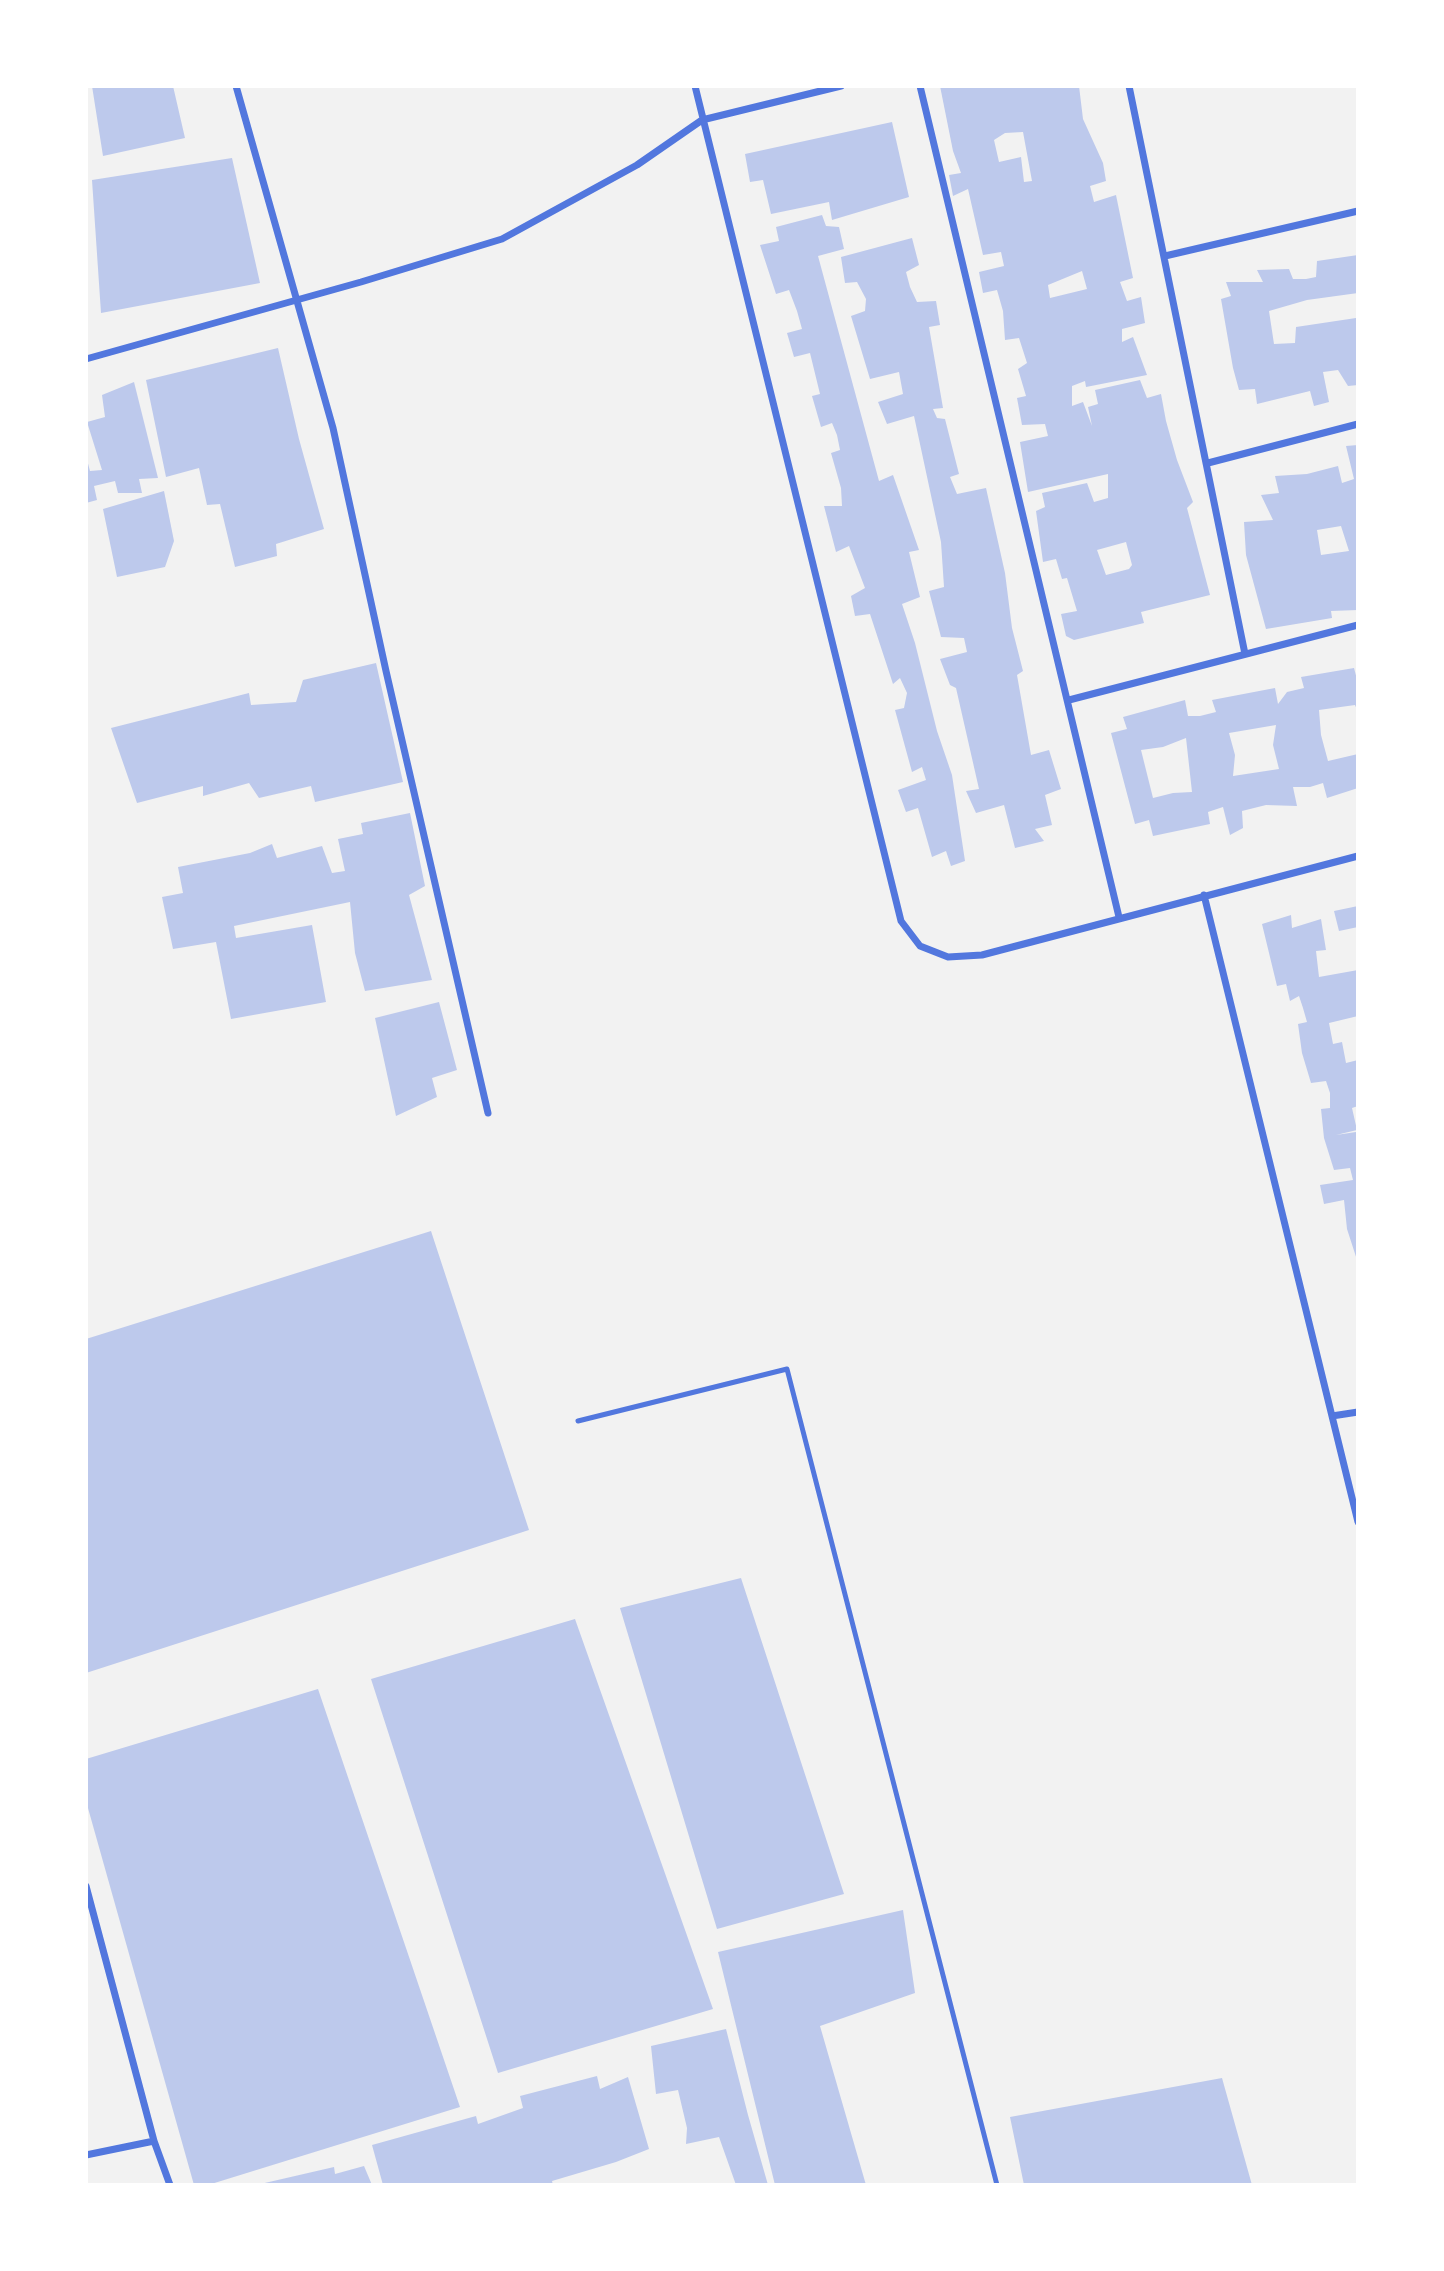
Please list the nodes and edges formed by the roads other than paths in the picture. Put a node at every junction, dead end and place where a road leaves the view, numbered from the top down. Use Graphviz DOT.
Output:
graph roads {
  1 [pos="236,86"];
  2 [pos="695,86"];
  3 [pos="841,86"];
  4 [pos="920,86"];
  5 [pos="1129,86"];
  6 [pos="702,120"];
  7 [pos="1358,211"];
  8 [pos="1165,256"];
  9 [pos="297,299"];
  10 [pos="86,359"];
  11 [pos="1358,424"];
  12 [pos="1208,463"];
  13 [pos="1358,625"];
  14 [pos="1245,654"];
  15 [pos="1069,700"];
  16 [pos="1358,856"];
  17 [pos="1204,895"];
  18 [pos="1119,918"];
  19 [pos="488,1113"];
  20 [pos="1358,1412"];
  21 [pos="1332,1416"];
  22 [pos="578,1421"];
  23 [pos="1358,1522"];
  24 [pos="86,1886"];
  25 [pos="155,2141"];
  26 [pos="86,2155"];
  27 [pos="170,2185"];
  28 [pos="997,2185"];
  1 -- 9 [label="street"];
  2 -- 6 [label="street"];
  3 -- 6 [label="street"];
  4 -- 15 [label="street"];
  5 -- 8 [label="street"];
  6 -- 9 [label="street"];
  6 -- 18 [label="street"];
  7 -- 8 [label="street"];
  8 -- 12 [label="street"];
  9 -- 10 [label="street"];
  9 -- 19 [label="street"];
  11 -- 12 [label="street"];
  12 -- 14 [label="street"];
  13 -- 14 [label="street"];
  14 -- 15 [label="street"];
  15 -- 18 [label="street"];
  16 -- 17 [label="street"];
  17 -- 18 [label="street"];
  17 -- 21 [label="street"];
  20 -- 21 [label="street"];
  21 -- 23 [label="street"];
  22 -- 28 [label="lane"];
  24 -- 25 [label="street"];
  25 -- 26 [label="street"];
  25 -- 27 [label="street"];
}
